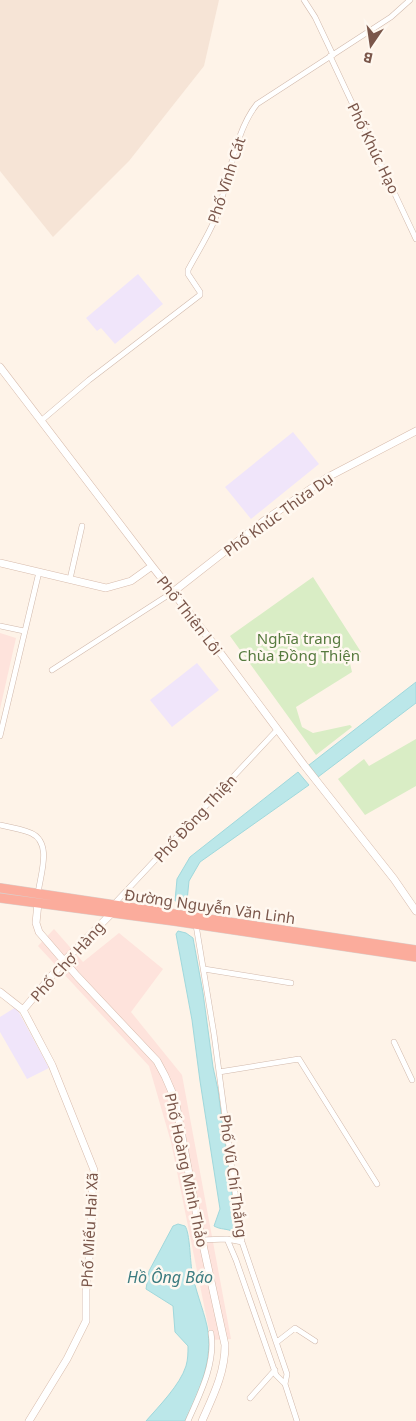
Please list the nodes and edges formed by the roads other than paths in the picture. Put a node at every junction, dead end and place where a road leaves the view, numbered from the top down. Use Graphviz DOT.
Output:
graph roads {
  1 [pos="304,0"];
  2 [pos="410,0"];
  3 [pos="332,55"];
  4 [pos="416,239"];
  5 [pos="0,368"];
  6 [pos="42,420"];
  7 [pos="416,431"];
  8 [pos="82,526"];
  9 [pos="0,563"];
  10 [pos="152,566"];
  11 [pos="39,572"];
  12 [pos="70,579"];
  13 [pos="173,592"];
  14 [pos="0,626"];
  15 [pos="24,631"];
  16 [pos="52,670"];
  17 [pos="277,730"];
  18 [pos="0,736"];
  19 [pos="0,825"];
  20 [pos="0,888"];
  21 [pos="0,898"];
  22 [pos="38,899"];
  23 [pos="112,909"];
  24 [pos="416,911"];
  25 [pos="194,921"];
  26 [pos="416,950"];
  27 [pos="416,957"];
  28 [pos="64,961"];
  29 [pos="204,969"];
  30 [pos="291,983"];
  31 [pos="0,992"];
  32 [pos="23,1010"];
  33 [pos="394,1042"];
  34 [pos="219,1072"];
  35 [pos="412,1080"];
  36 [pos="377,1184"];
  37 [pos="226,1239"];
  38 [pos="201,1240"];
  39 [pos="242,1242"];
  40 [pos="211,1333"];
  41 [pos="315,1341"];
  42 [pos="277,1342"];
  43 [pos="274,1370"];
  44 [pos="285,1384"];
  45 [pos="250,1398"];
  46 [pos="29,1421"];
  47 [pos="188,1421"];
  48 [pos="202,1421"];
  49 [pos="297,1421"];
  1 -- 3 [label="street, Phố Khúc Hạo"];
  2 -- 3 [label="street, Phố Vĩnh Cát"];
  3 -- 4 [label="street, Phố Khúc Hạo"];
  3 -- 6 [label="street, Phố Vĩnh Cát"];
  5 -- 6 [label="street, Phố Thiên Lôi"];
  6 -- 10 [label="street, Phố Thiên Lôi"];
  7 -- 13 [label="street, Phố Khúc Thừa Dụ"];
  8 -- 12 [label="street"];
  9 -- 11 [label="street"];
  10 -- 12 [label="street"];
  10 -- 13 [label="street, Phố Thiên Lôi"];
  11 -- 12 [label="street"];
  11 -- 15 [label="street"];
  13 -- 16 [label="street"];
  13 -- 17 [label="street, Phố Thiên Lôi"];
  14 -- 15 [label="street"];
  15 -- 18 [label="street"];
  17 -- 23 [label="street, Phố Đồng Thiện"];
  17 -- 24 [label="street, Phố Thiên Lôi"];
  19 -- 22 [label="street"];
  20 -- 22 [label="highway, Đường Nguyễn Văn Linh"];
  21 -- 22 [label="highway, Đường Nguyễn Văn Linh"];
  22 -- 23 [label="highway, Đường Nguyễn Văn Linh"];
  22 -- 28 [label="street, Phố Hoàng Minh Thảo"];
  23 -- 25 [label="highway, Đường Nguyễn Văn Linh"];
  23 -- 28 [label="street, Phố Chợ Hàng"];
  25 -- 26 [label="highway, Đường Nguyễn Văn Linh"];
  25 -- 27 [label="highway, Đường Nguyễn Văn Linh"];
  25 -- 29 [label="street, Phố Vũ Chí Thắng"];
  28 -- 32 [label="street, Phố Chợ Hàng"];
  28 -- 38 [label="street, Phố Hoàng Minh Thảo"];
  29 -- 30 [label="street"];
  29 -- 34 [label="street, Phố Vũ Chí Thắng"];
  31 -- 32 [label="street, Phố Chợ Hàng"];
  32 -- 46 [label="street, Phố Miếu Hai Xã"];
  33 -- 35 [label="street"];
  34 -- 36 [label="street"];
  34 -- 39 [label="street, Phố Vũ Chí Thắng"];
  37 -- 38 [label="street"];
  37 -- 39 [label="street"];
  37 -- 43 [label="street"];
  38 -- 48 [label="street, Phố Hoàng Minh Thảo"];
  39 -- 42 [label="street, Phố Vũ Chí Thắng"];
  40 -- 47 [label="street"];
  41 -- 42 [label="street"];
  42 -- 44 [label="street, Phố Vũ Chí Thắng"];
  43 -- 44 [label="street"];
  43 -- 45 [label="street"];
  44 -- 49 [label="street, Phố Vũ Chí Thắng"];
}
